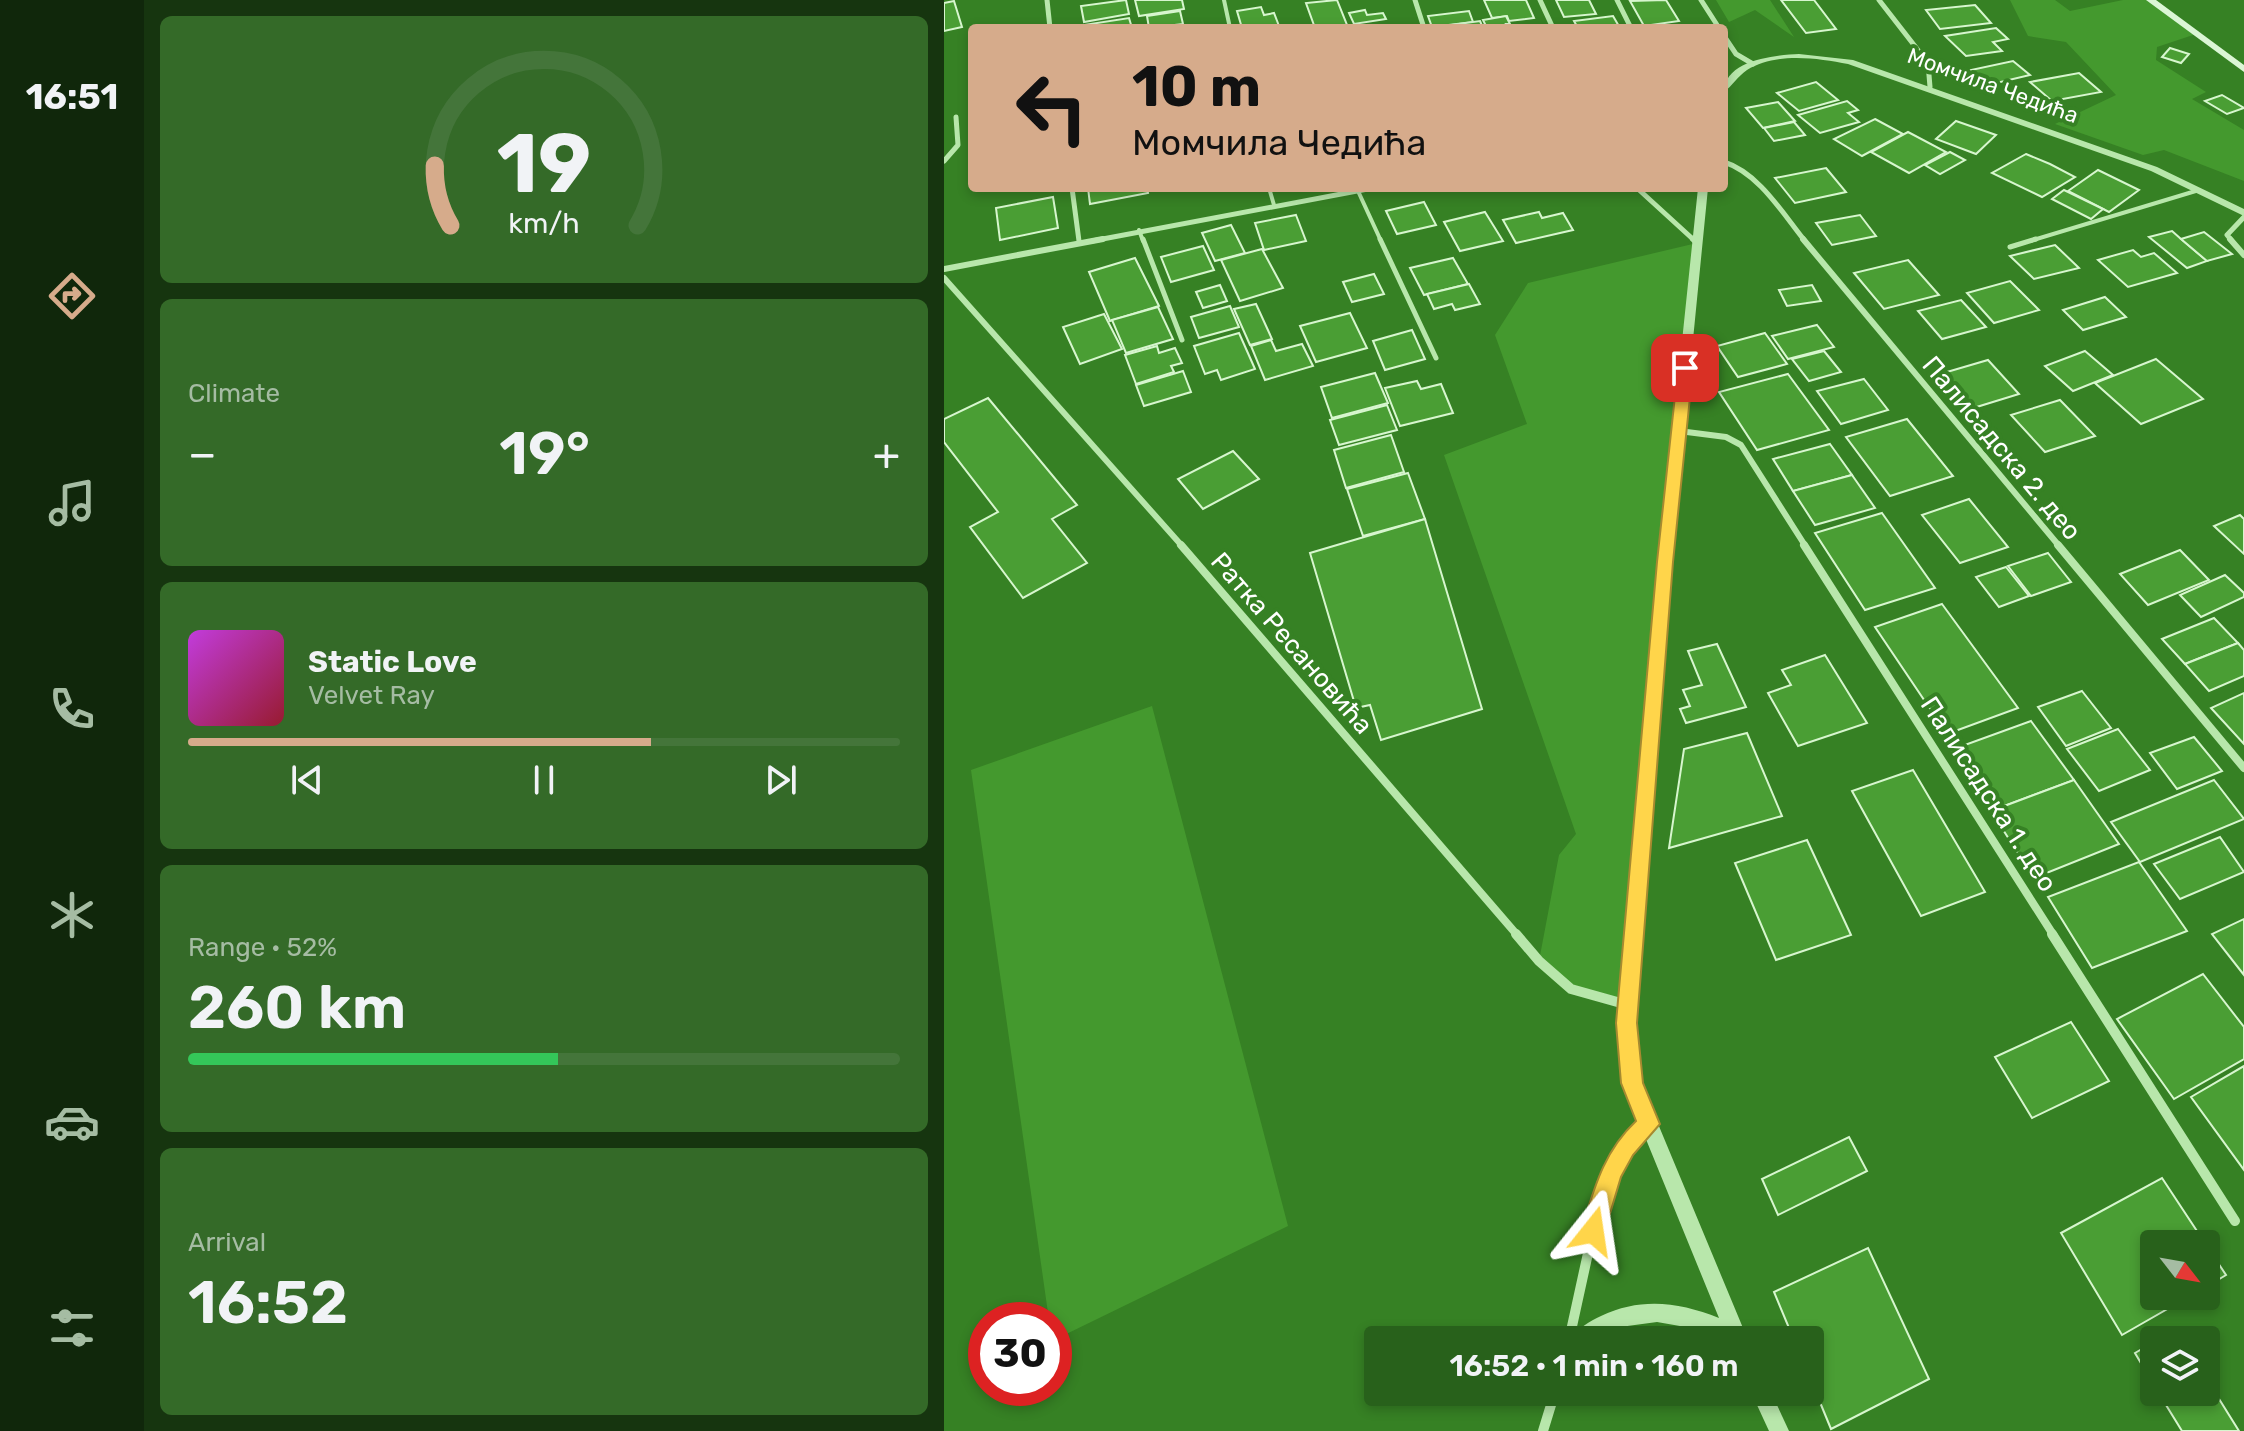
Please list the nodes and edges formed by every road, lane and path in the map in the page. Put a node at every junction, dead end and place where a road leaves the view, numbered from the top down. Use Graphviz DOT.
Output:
graph roads {
  1 [pos="1047,0"];
  2 [pos="1224,0"];
  3 [pos="1415,0"];
  4 [pos="1540,0"];
  5 [pos="1617,0"];
  6 [pos="1701,0"];
  7 [pos="1879,0"];
  8 [pos="2150,0"];
  9 [pos="1050,24"];
  10 [pos="1229,24"];
  11 [pos="1423,24"];
  12 [pos="1551,24"];
  13 [pos="1629,24"];
  14 [pos="1716,24"];
  15 [pos="1728,42"];
  16 [pos="1753,64"];
  17 [pos="2244,69"];
  18 [pos="1728,84"];
  19 [pos="1930,87"];
  20 [pos="956,117"];
  21 [pos="944,161"];
  22 [pos="1728,163"];
  23 [pos="2199,190"];
  24 [pos="1073,192"];
  25 [pos="1270,192"];
  26 [pos="1352,192"];
  27 [pos="1358,192"];
  28 [pos="1641,192"];
  29 [pos="1703,192"];
  30 [pos="1274,205"];
  31 [pos="2244,215"];
  32 [pos="1139,230"];
  33 [pos="1079,241"];
  34 [pos="1697,243"];
  35 [pos="2010,247"];
  36 [pos="2244,255"];
  37 [pos="944,269"];
  38 [pos="944,278"];
  39 [pos="1182,340"];
  40 [pos="1436,358"];
  41 [pos="1679,431"];
  42 [pos="2244,768"];
  43 [pos="1628,1005"];
  44 [pos="1649,1124"];
  45 [pos="2235,1221"];
  46 [pos="1572,1326"];
  47 [pos="1606,1326"];
  48 [pos="1712,1326"];
  49 [pos="1732,1326"];
  50 [pos="1551,1406"];
  51 [pos="1767,1406"];
  52 [pos="1543,1431"];
  53 [pos="1779,1431"];
  1 -- 9 [label="street"];
  2 -- 10 [label="lane"];
  3 -- 11 [label="street"];
  4 -- 12 [label="street"];
  5 -- 13 [label="street"];
  6 -- 14 [label="street"];
  7 -- 19 [label="street"];
  8 -- 17 [label="main road"];
  15 -- 16 [label="street"];
  16 -- 18 [label="street"];
  16 -- 19 [label="street, Момчила Чедића"];
  19 -- 23 [label="street, Момчила Чедића"];
  20 -- 21 [label="street"];
  22 -- 42 [label="street, Палисадска 2. део"];
  23 -- 31 [label="street, Момчила Чедића"];
  23 -- 35 [label="lane"];
  24 -- 33 [label="street"];
  25 -- 30 [label="lane"];
  26 -- 30 [label="street"];
  27 -- 40 [label="lane"];
  28 -- 34 [label="street"];
  29 -- 34 [label="street"];
  30 -- 32 [label="street"];
  31 -- 36 [label="street"];
  32 -- 33 [label="street"];
  32 -- 39 [label="lane"];
  33 -- 37 [label="street"];
  34 -- 41 [label="street"];
  38 -- 43 [label="street, Ратка Ресановића"];
  41 -- 43 [label="street"];
  41 -- 45 [label="street, Палисадска 1. део"];
  43 -- 44 [label="street"];
  44 -- 46 [label="street"];
  44 -- 49 [label="street"];
  47 -- 48 [label="street"];
  50 -- 52 [label="street"];
  51 -- 53 [label="street"];
}
